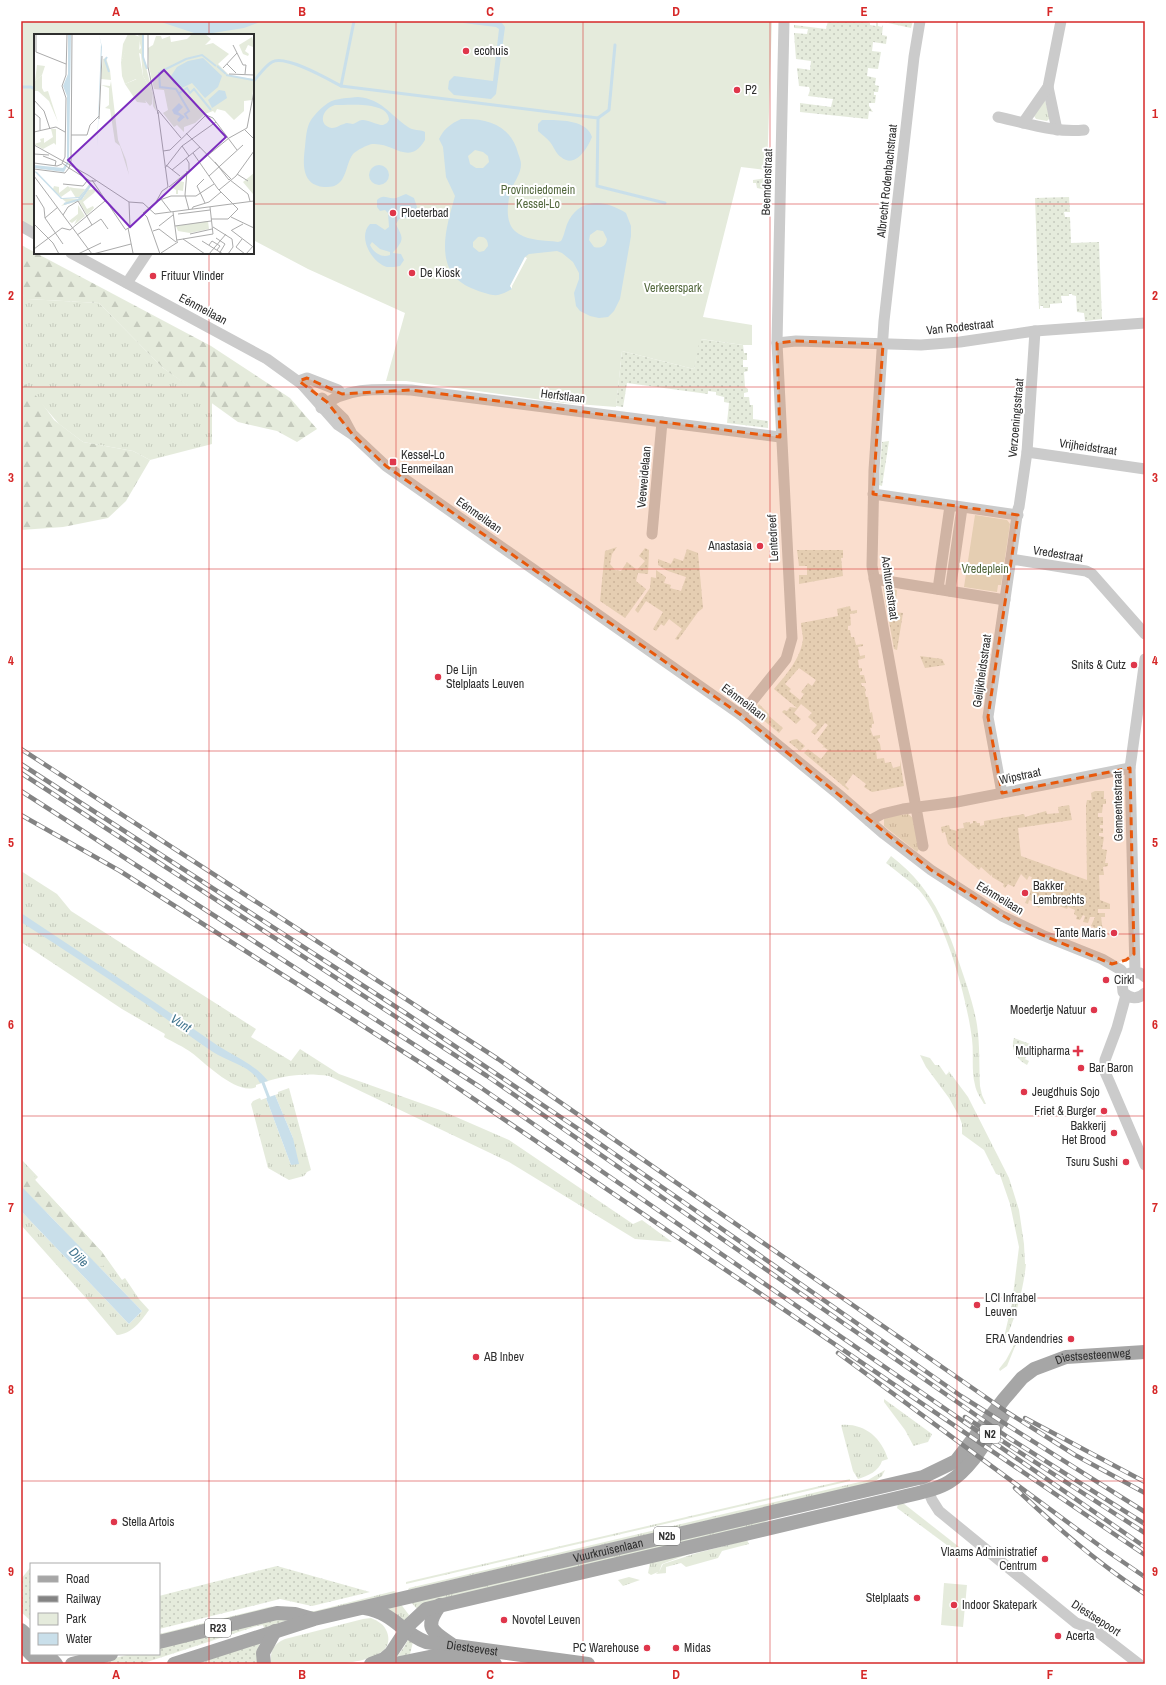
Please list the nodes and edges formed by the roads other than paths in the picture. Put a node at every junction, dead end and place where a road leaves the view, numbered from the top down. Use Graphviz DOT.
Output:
graph roads {
  1 [pos="784,21"];
  2 [pos="920,21"];
  3 [pos="1062,21"];
  4 [pos="1048,87"];
  5 [pos="998,117"];
  6 [pos="1023,122"];
  7 [pos="1057,130"];
  8 [pos="1084,130"];
  9 [pos="21,226"];
  10 [pos="34,233"];
  11 [pos="73,254"];
  12 [pos="146,254"];
  13 [pos="127,283"];
  14 [pos="1145,323"];
  15 [pos="1036,331"];
  16 [pos="777,343"];
  17 [pos="883,344"];
  18 [pos="298,381"];
  19 [pos="342,394"];
  20 [pos="324,405"];
  21 [pos="662,422"];
  22 [pos="780,438"];
  23 [pos="1027,452"];
  24 [pos="1145,469"];
  25 [pos="873,494"];
  26 [pos="950,506"];
  27 [pos="962,508"];
  28 [pos="1018,510"];
  29 [pos="652,534"];
  30 [pos="1011,559"];
  31 [pos="874,579"];
  32 [pos="938,589"];
  33 [pos="950,591"];
  34 [pos="1005,600"];
  35 [pos="1145,634"];
  36 [pos="1145,661"];
  37 [pos="741,715"];
  38 [pos="1130,768"];
  39 [pos="1002,793"];
  40 [pos="915,808"];
  41 [pos="869,821"];
  42 [pos="923,846"];
  43 [pos="1134,954"];
  44 [pos="1112,964"];
  45 [pos="1135,975"];
  46 [pos="1145,993"];
  47 [pos="1130,997"];
  48 [pos="1145,1165"];
  49 [pos="1145,1352"];
  50 [pos="1042,1366"];
  51 [pos="923,1477"];
  52 [pos="928,1490"];
  53 [pos="440,1605"];
  54 [pos="362,1607"];
  55 [pos="387,1616"];
  56 [pos="314,1619"];
  57 [pos="21,1630"];
  58 [pos="406,1630"];
  59 [pos="275,1631"];
  60 [pos="30,1638"];
  61 [pos="160,1642"];
  62 [pos="21,1644"];
  63 [pos="455,1647"];
  64 [pos="30,1653"];
  65 [pos="32,1655"];
  66 [pos="48,1655"];
  67 [pos="107,1655"];
  68 [pos="393,1658"];
  69 [pos="41,1664"];
  70 [pos="56,1664"];
  71 [pos="72,1664"];
  72 [pos="174,1664"];
  73 [pos="264,1664"];
  74 [pos="372,1664"];
  75 [pos="495,1664"];
  76 [pos="588,1664"];
  77 [pos="1139,1664"];
  1 -- 16 [label="street, Beemdenstraat"];
  2 -- 17 [label="street, Albrecht Rodenbachstraat"];
  3 -- 4 [label="street"];
  4 -- 6 [label="street"];
  4 -- 7 [label="street"];
  5 -- 6 [label="street"];
  6 -- 7 [label="street"];
  7 -- 8 [label="street"];
  9 -- 10 [label="street"];
  11 -- 13 [label="street, Eénmeilaan"];
  12 -- 13 [label="street"];
  13 -- 18 [label="street, Eénmeilaan"];
  14 -- 15 [label="street, Van Rodestraat"];
  15 -- 17 [label="street, Van Rodestraat"];
  15 -- 23 [label="street, Verzoeningsstraat"];
  16 -- 17 [label="street, Van Rodestraat"];
  16 -- 22 [label="street, Lentedreef"];
  17 -- 25 [label="street, Achturenstraat"];
  18 -- 19 [label="street"];
  18 -- 20 [label="street, Eénmeilaan"];
  19 -- 20 [label="street, Herfstlaan"];
  19 -- 21 [label="street, Herfstlaan"];
  20 -- 37 [label="street, Eénmeilaan"];
  21 -- 22 [label="street, Herfstlaan"];
  21 -- 29 [label="street, Veeweidelaan"];
  22 -- 37 [label="street, Lentedreef"];
  23 -- 24 [label="street, Vrijheidstraat"];
  23 -- 28 [label="street, Verzoeningsstraat"];
  25 -- 26 [label="street"];
  25 -- 31 [label="street, Achturenstraat"];
  26 -- 27 [label="street"];
  26 -- 32 [label="street"];
  27 -- 28 [label="street"];
  27 -- 33 [label="street"];
  28 -- 30 [label="street"];
  30 -- 34 [label="street"];
  30 -- 35 [label="street, Vredestraat"];
  31 -- 32 [label="street"];
  31 -- 40 [label="street, Achturenstraat"];
  32 -- 33 [label="street"];
  33 -- 34 [label="street"];
  34 -- 39 [label="street, Gelijkheidsstraat"];
  36 -- 38 [label="street, Gemeentestraat"];
  37 -- 41 [label="street, Eénmeilaan"];
  38 -- 39 [label="street, Wipstraat"];
  38 -- 43 [label="street, Gemeentestraat"];
  39 -- 40 [label="street, Wipstraat"];
  40 -- 41 [label="street, Wipstraat"];
  40 -- 42 [label="street"];
  41 -- 44 [label="street, Eénmeilaan"];
  43 -- 44 [label="street"];
  43 -- 45 [label="street, Gemeentestraat"];
  44 -- 45 [label="street, Eénmeilaan"];
  45 -- 47 [label="street, Gemeentestraat"];
  46 -- 47 [label="street"];
  47 -- 48 [label="street"];
  49 -- 50 [label="main road, Diestsesteenweg / N2"];
  50 -- 51 [label="main road, Diestsesteenweg / N2"];
  50 -- 52 [label="main road, Diestsesteenweg / N2"];
  51 -- 52 [label="street, Diestsepoort"];
  51 -- 54 [label="main road, Vuurkruisenlaan / N2b"];
  52 -- 53 [label="main road, Vuurkruisenlaan / N2b"];
  52 -- 77 [label="street, Diestsepoort"];
  53 -- 58 [label="main road, Vuurkruisenlaan / N2b"];
  53 -- 63 [label="main road"];
  54 -- 55 [label="main road, Diestsevest"];
  54 -- 56 [label="main road, R23"];
  55 -- 58 [label="main road, Diestsevest"];
  55 -- 68 [label="main road"];
  56 -- 59 [label="main road, R23"];
  56 -- 61 [label="main road, R23"];
  57 -- 60 [label="main road"];
  58 -- 63 [label="main road, Diestsevest"];
  58 -- 68 [label="main road, N2b"];
  59 -- 72 [label="main road, R23"];
  59 -- 73 [label="main road"];
  62 -- 64 [label="main road"];
  63 -- 76 [label="main road, Diestsevest"];
  65 -- 69 [label="main road"];
  66 -- 70 [label="main road"];
  67 -- 71 [label="main road"];
  68 -- 74 [label="main road"];
  68 -- 75 [label="main road, Diestsevest"];
}
